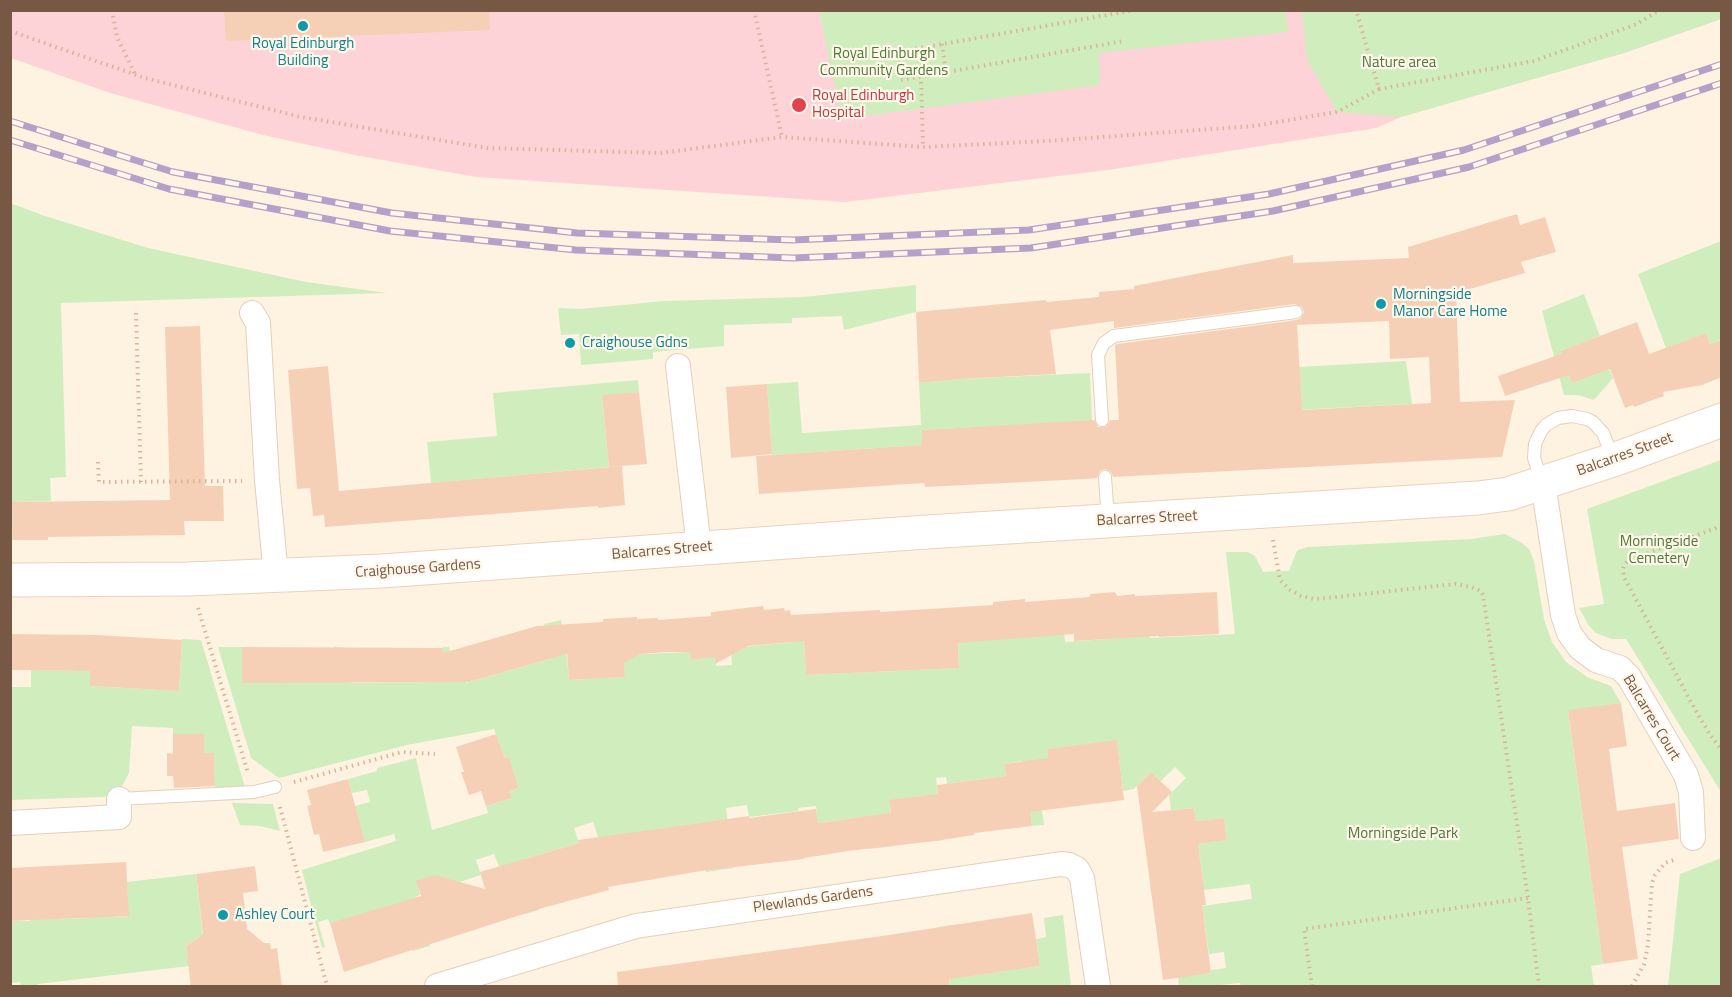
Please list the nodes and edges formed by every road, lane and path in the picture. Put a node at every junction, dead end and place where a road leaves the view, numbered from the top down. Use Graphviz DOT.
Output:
graph roads {
  1 [pos="112,10"];
  2 [pos="754,10"];
  3 [pos="1135,10"];
  4 [pos="1356,10"];
  5 [pos="1659,10"];
  6 [pos="10,31"];
  7 [pos="1124,41"];
  8 [pos="942,44"];
  9 [pos="892,53"];
  10 [pos="946,72"];
  11 [pos="135,74"];
  12 [pos="921,76"];
  13 [pos="901,80"];
  14 [pos="1379,89"];
  15 [pos="782,137"];
  16 [pos="923,147"];
  17 [pos="1296,312"];
  18 [pos="136,313"];
  19 [pos="252,313"];
  20 [pos="678,366"];
  21 [pos="1102,420"];
  22 [pos="1722,420"];
  23 [pos="1613,460"];
  24 [pos="98,462"];
  25 [pos="1105,477"];
  26 [pos="267,480"];
  27 [pos="141,482"];
  28 [pos="1543,483"];
  29 [pos="1269,512"];
  30 [pos="1108,521"];
  31 [pos="1722,526"];
  32 [pos="699,548"];
  33 [pos="560,559"];
  34 [pos="276,576"];
  35 [pos="10,580"];
  36 [pos="202,621"];
  37 [pos="1722,750"];
  38 [pos="435,754"];
  39 [pos="275,787"];
  40 [pos="254,792"];
  41 [pos="119,799"];
  42 [pos="10,822"];
  43 [pos="1693,838"];
  44 [pos="1528,897"];
  45 [pos="327,987"];
  46 [pos="436,987"];
  47 [pos="1098,987"];
  48 [pos="1312,987"];
  49 [pos="1539,987"];
  50 [pos="1632,987"];
  1 -- 11 [label="path"];
  2 -- 15 [label="path"];
  3 -- 8 [label="path"];
  4 -- 14 [label="path"];
  5 -- 14 [label="path"];
  6 -- 11 [label="path"];
  7 -- 10 [label="path"];
  8 -- 9 [label="path"];
  8 -- 10 [label="path"];
  10 -- 12 [label="path"];
  11 -- 15 [label="path"];
  12 -- 13 [label="path"];
  12 -- 16 [label="path"];
  14 -- 16 [label="path"];
  15 -- 16 [label="path"];
  17 -- 21 [label="lane"];
  18 -- 27 [label="path"];
  19 -- 26 [label="street"];
  20 -- 32 [label="street"];
  22 -- 23 [label="street, Balcarres Street"];
  23 -- 28 [label="street, Balcarres Street"];
  23 -- 28 [label="lane"];
  24 -- 27 [label="path"];
  25 -- 30 [label="lane"];
  26 -- 27 [label="path"];
  26 -- 34 [label="street"];
  28 -- 29 [label="street, Balcarres Street"];
  28 -- 43 [label="street, Balcarres Court"];
  29 -- 30 [label="street, Balcarres Street"];
  29 -- 44 [label="path"];
  30 -- 32 [label="street, Balcarres Street"];
  31 -- 37 [label="path"];
  32 -- 33 [label="street, Balcarres Street"];
  33 -- 34 [label="street, Craighouse Gardens"];
  34 -- 35 [label="street, Craighouse Gardens"];
  36 -- 40 [label="path"];
  38 -- 39 [label="path"];
  39 -- 40 [label="lane"];
  39 -- 45 [label="path"];
  40 -- 41 [label="lane"];
  41 -- 42 [label="street"];
  43 -- 50 [label="path"];
  44 -- 48 [label="path"];
  44 -- 49 [label="path"];
  46 -- 47 [label="street, Plewlands Gardens"];
}
